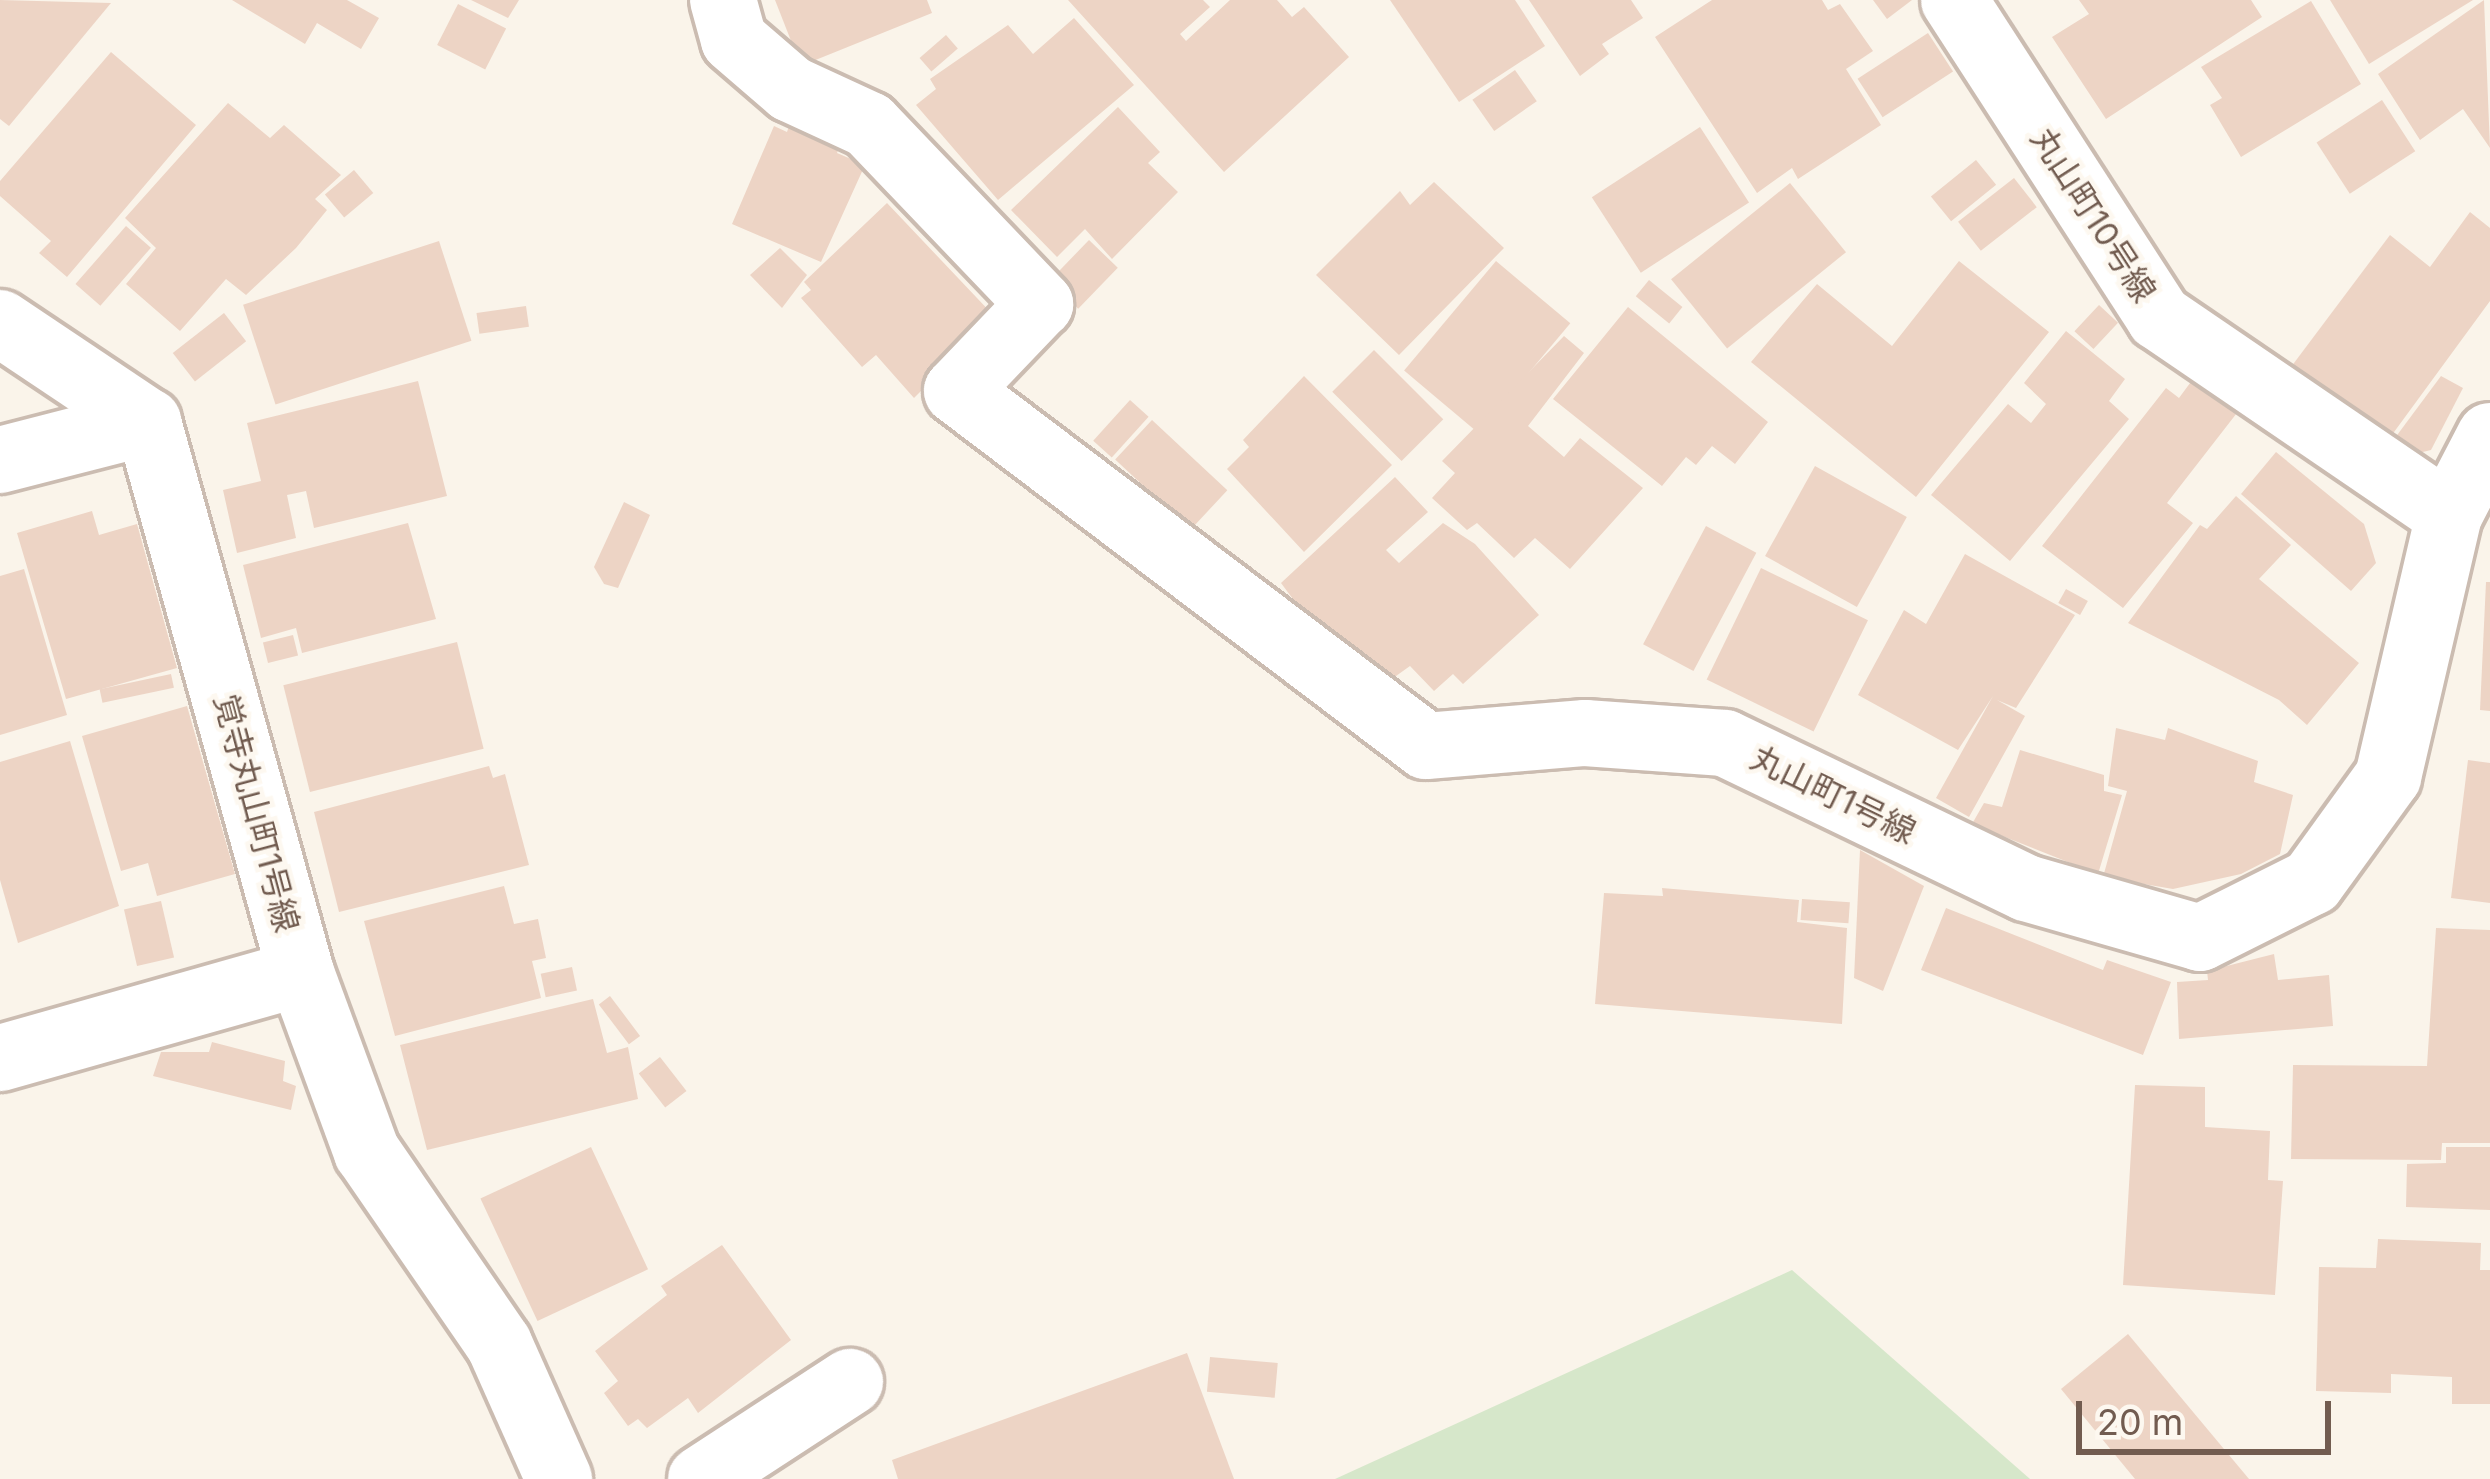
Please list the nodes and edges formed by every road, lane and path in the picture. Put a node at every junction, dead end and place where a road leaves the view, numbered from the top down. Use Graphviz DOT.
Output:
graph roads {
  1 [pos="723,0"];
  2 [pos="1954,0"];
  3 [pos="0,323"];
  4 [pos="148,422"];
  5 [pos="2490,436"];
  6 [pos="0,460"];
  7 [pos="2449,515"];
  8 [pos="301,974"];
  9 [pos="0,1058"];
  10 [pos="850,1382"];
  11 [pos="559,1479"];
  12 [pos="701,1479"];
  1 -- 7 [label="street, 丸山町1号線"];
  2 -- 7 [label="street, 丸山町10号線"];
  3 -- 4 [label="street"];
  4 -- 6 [label="street"];
  4 -- 8 [label="street, 覚寺丸山町1号線"];
  5 -- 7 [label="street, 丸山町1号線"];
  8 -- 9 [label="street, 覚寺丸山町1号線"];
  8 -- 11 [label="street"];
  10 -- 12 [label="street"];
}
